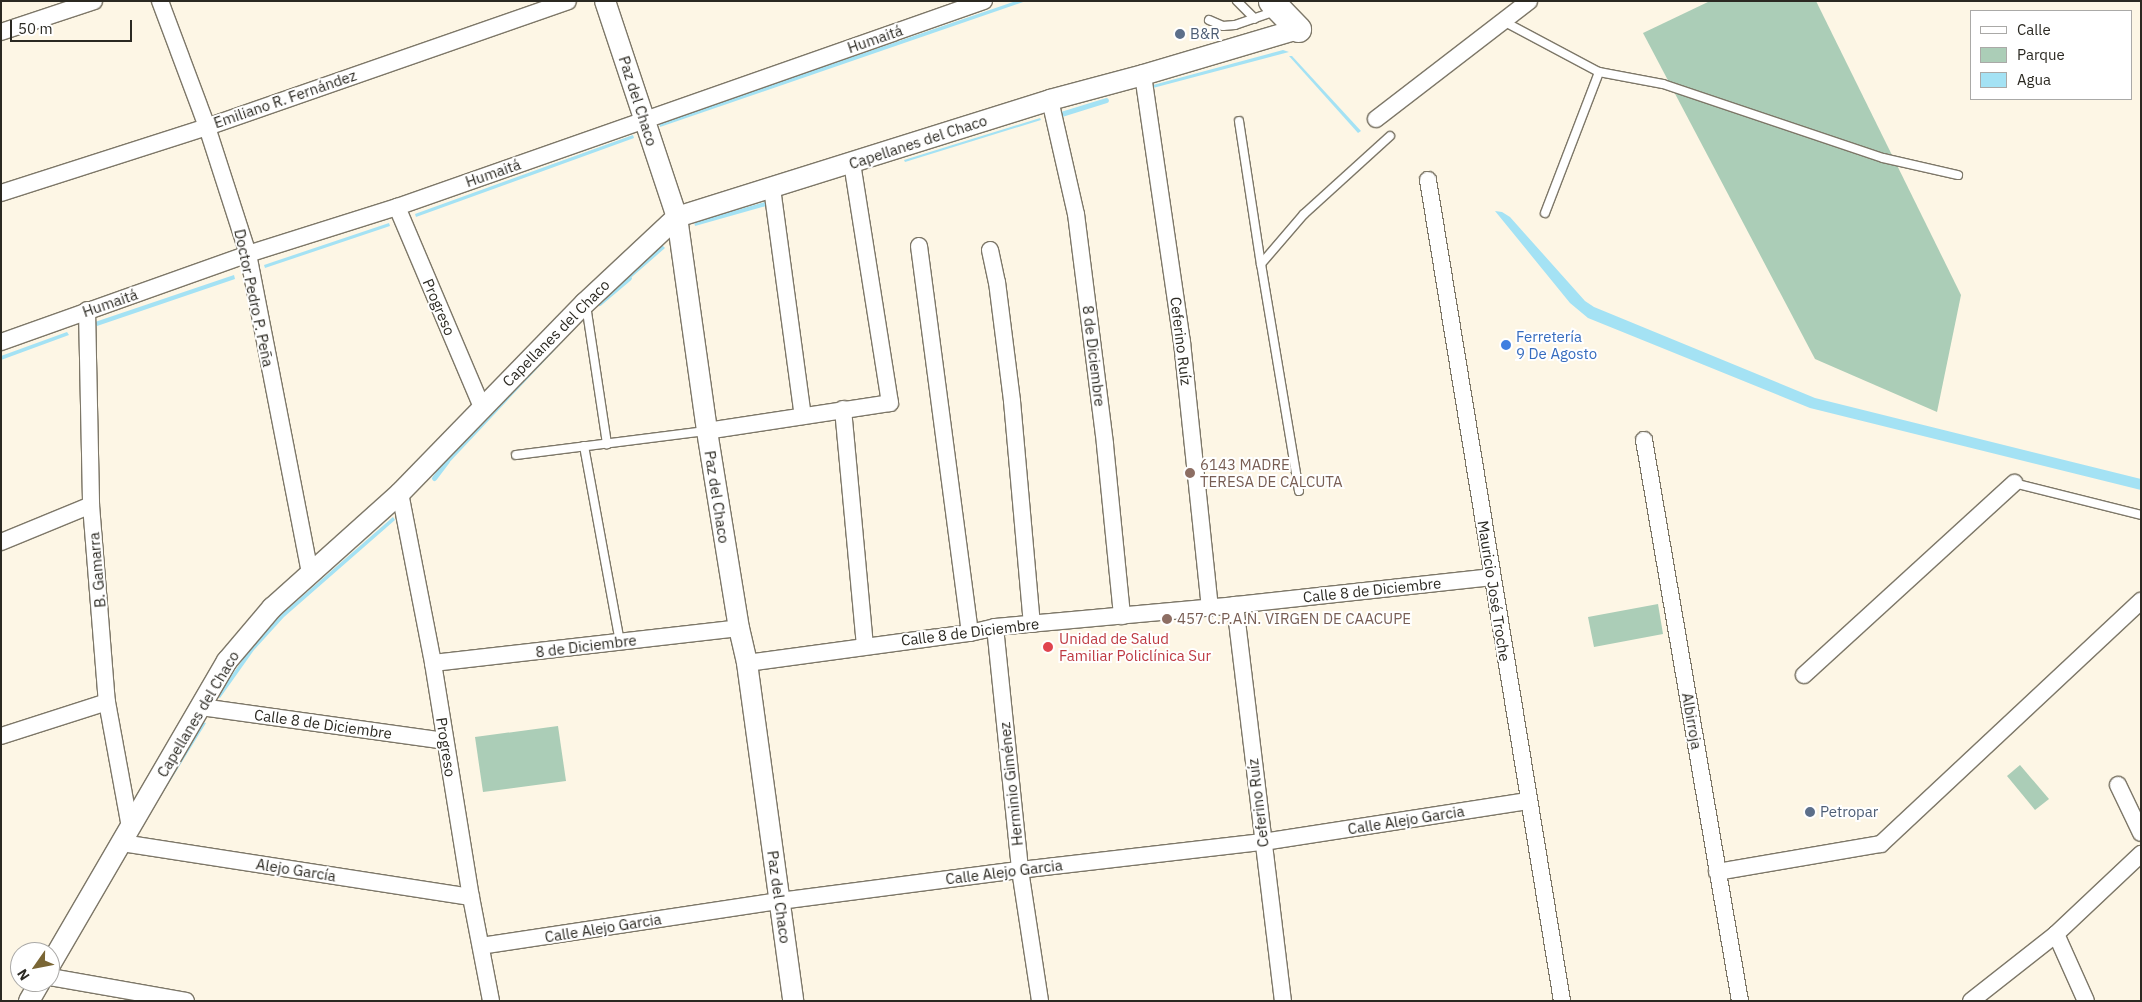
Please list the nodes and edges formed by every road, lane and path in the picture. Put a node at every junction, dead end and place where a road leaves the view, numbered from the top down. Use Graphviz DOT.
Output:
graph roads {
  1 [pos="94,1"];
  2 [pos="160,1"];
  3 [pos="568,1"];
  4 [pos="605,1"];
  5 [pos="984,1"];
  6 [pos="1237,1"];
  7 [pos="1529,1"];
  8 [pos="1268,10"];
  9 [pos="1209,20"];
  10 [pos="1503,21"];
  11 [pos="1298,28"];
  12 [pos="1,32"];
  13 [pos="1599,72"];
  14 [pos="1143,75"];
  15 [pos="1050,100"];
  16 [pos="1376,118"];
  17 [pos="643,120"];
  18 [pos="1238,121"];
  19 [pos="207,126"];
  20 [pos="1390,136"];
  21 [pos="852,163"];
  22 [pos="1958,175"];
  23 [pos="1428,180"];
  24 [pos="772,188"];
  25 [pos="1,194"];
  26 [pos="397,206"];
  27 [pos="1545,213"];
  28 [pos="677,216"];
  29 [pos="920,246"];
  30 [pos="990,250"];
  31 [pos="248,254"];
  32 [pos="1261,264"];
  33 [pos="586,303"];
  34 [pos="87,310"];
  35 [pos="1,342"];
  36 [pos="482,407"];
  37 [pos="842,409"];
  38 [pos="803,416"];
  39 [pos="707,431"];
  40 [pos="1644,440"];
  41 [pos="607,444"];
  42 [pos="584,446"];
  43 [pos="516,455"];
  44 [pos="2014,483"];
  45 [pos="1298,491"];
  46 [pos="400,493"];
  47 [pos="92,505"];
  48 [pos="2141,515"];
  49 [pos="1,542"];
  50 [pos="310,574"];
  51 [pos="1491,577"];
  52 [pos="2141,601"];
  53 [pos="1235,605"];
  54 [pos="1210,607"];
  55 [pos="1122,616"];
  56 [pos="1032,624"];
  57 [pos="995,627"];
  58 [pos="739,628"];
  59 [pos="970,632"];
  60 [pos="620,643"];
  61 [pos="865,646"];
  62 [pos="747,663"];
  63 [pos="434,664"];
  64 [pos="1804,675"];
  65 [pos="108,702"];
  66 [pos="201,707"];
  67 [pos="1,736"];
  68 [pos="445,741"];
  69 [pos="2118,785"];
  70 [pos="1528,801"];
  71 [pos="2141,833"];
  72 [pos="126,835"];
  73 [pos="1263,842"];
  74 [pos="2141,854"];
  75 [pos="1020,870"];
  76 [pos="1717,872"];
  77 [pos="471,897"];
  78 [pos="780,901"];
  79 [pos="2056,934"];
  80 [pos="481,946"];
  81 [pos="60,948"];
  82 [pos="60,979"];
  83 [pos="186,1001"];
  84 [pos="491,1001"];
  85 [pos="793,1001"];
  86 [pos="1040,1001"];
  87 [pos="1283,1001"];
  88 [pos="1562,1001"];
  89 [pos="1740,1001"];
  90 [pos="1970,1001"];
  91 [pos="2086,1001"];
  1 -- 12 [label="street"];
  2 -- 19 [label="street, Doctor Pedro P. Peña"];
  3 -- 19 [label="street, Emiliano R. Fernández"];
  4 -- 17 [label="street, Paz del Chaco"];
  5 -- 17 [label="street, Humaitá"];
  6 -- 8 [label="lane"];
  7 -- 10 [label="street"];
  8 -- 9 [label="lane"];
  8 -- 11 [label="main road"];
  10 -- 13 [label="lane"];
  10 -- 16 [label="street"];
  11 -- 14 [label="street, Capellanes del Chaco"];
  13 -- 22 [label="lane"];
  13 -- 27 [label="lane"];
  14 -- 15 [label="street, Capellanes del Chaco"];
  14 -- 54 [label="street, Ceferino Ruíz"];
  15 -- 21 [label="street, Capellanes del Chaco"];
  15 -- 55 [label="street, 8 de Diciembre"];
  17 -- 26 [label="street, Humaitá"];
  17 -- 28 [label="street, Paz del Chaco"];
  18 -- 32 [label="lane"];
  19 -- 25 [label="street, Emiliano R. Fernández"];
  19 -- 31 [label="street, Doctor Pedro P. Peña"];
  20 -- 32 [label="lane"];
  21 -- 24 [label="street, Capellanes del Chaco"];
  21 -- 37 [label="street"];
  23 -- 51 [label="street, Mauricio José Troche"];
  24 -- 28 [label="street, Capellanes del Chaco"];
  24 -- 38 [label="street"];
  26 -- 31 [label="street, Humaitá"];
  26 -- 36 [label="street, Progreso"];
  28 -- 33 [label="street, Capellanes del Chaco"];
  28 -- 39 [label="street, Paz del Chaco"];
  29 -- 59 [label="street"];
  30 -- 56 [label="street"];
  31 -- 34 [label="street, Humaitá"];
  31 -- 50 [label="street, Doctor Pedro P. Peña"];
  32 -- 45 [label="lane"];
  33 -- 36 [label="street, Capellanes del Chaco"];
  33 -- 41 [label="lane"];
  34 -- 35 [label="street, Humaitá"];
  34 -- 47 [label="street, B. Gamarra"];
  36 -- 46 [label="street, Capellanes del Chaco"];
  37 -- 38 [label="street"];
  37 -- 61 [label="street"];
  38 -- 39 [label="street"];
  39 -- 41 [label="lane"];
  39 -- 58 [label="street, Paz del Chaco"];
  40 -- 76 [label="street, Albirroja"];
  41 -- 42 [label="lane"];
  42 -- 43 [label="lane"];
  42 -- 60 [label="lane"];
  44 -- 48 [label="lane"];
  44 -- 64 [label="street"];
  46 -- 50 [label="street, Capellanes del Chaco"];
  46 -- 63 [label="street, Progreso"];
  47 -- 49 [label="street"];
  47 -- 65 [label="street, B. Gamarra"];
  50 -- 66 [label="street, Capellanes del Chaco"];
  51 -- 53 [label="street, Calle 8 de Diciembre"];
  51 -- 70 [label="street, Mauricio José Troche"];
  52 -- 76 [label="street"];
  53 -- 54 [label="street, Calle 8 de Diciembre"];
  53 -- 73 [label="street, Ceferino Ruíz"];
  54 -- 55 [label="street, Calle 8 de Diciembre"];
  55 -- 56 [label="street, Calle 8 de Diciembre"];
  56 -- 57 [label="street, Calle 8 de Diciembre"];
  57 -- 59 [label="street, Calle 8 de Diciembre"];
  57 -- 75 [label="street, Herminio Giménez"];
  58 -- 60 [label="street, 8 de Diciembre"];
  58 -- 62 [label="street, Paz del Chaco"];
  59 -- 61 [label="street, Calle 8 de Diciembre"];
  60 -- 63 [label="street, 8 de Diciembre"];
  61 -- 62 [label="street, Calle 8 de Diciembre"];
  62 -- 78 [label="street, Paz del Chaco"];
  63 -- 68 [label="street, Progreso"];
  65 -- 67 [label="street"];
  65 -- 72 [label="street, B. Gamarra"];
  66 -- 68 [label="street, Calle 8 de Diciembre"];
  66 -- 72 [label="street, Capellanes del Chaco"];
  68 -- 77 [label="street, Progreso"];
  69 -- 71 [label="street"];
  70 -- 73 [label="street, Calle Alejo Garcia"];
  70 -- 88 [label="street, Mauricio José Troche"];
  72 -- 77 [label="street, Alejo García"];
  72 -- 81 [label="street, Capellanes del Chaco"];
  73 -- 75 [label="street, Calle Alejo Garcia"];
  73 -- 87 [label="street, Ceferino Ruíz"];
  74 -- 79 [label="street"];
  75 -- 78 [label="street, Calle Alejo Garcia"];
  75 -- 86 [label="street, Herminio Giménez"];
  76 -- 89 [label="street, Albirroja"];
  77 -- 80 [label="street, Progreso"];
  78 -- 80 [label="street, Calle Alejo Garcia"];
  78 -- 85 [label="street, Paz del Chaco"];
  79 -- 90 [label="street"];
  79 -- 91 [label="street"];
  80 -- 84 [label="street, Progreso"];
  82 -- 83 [label="street"];
}
